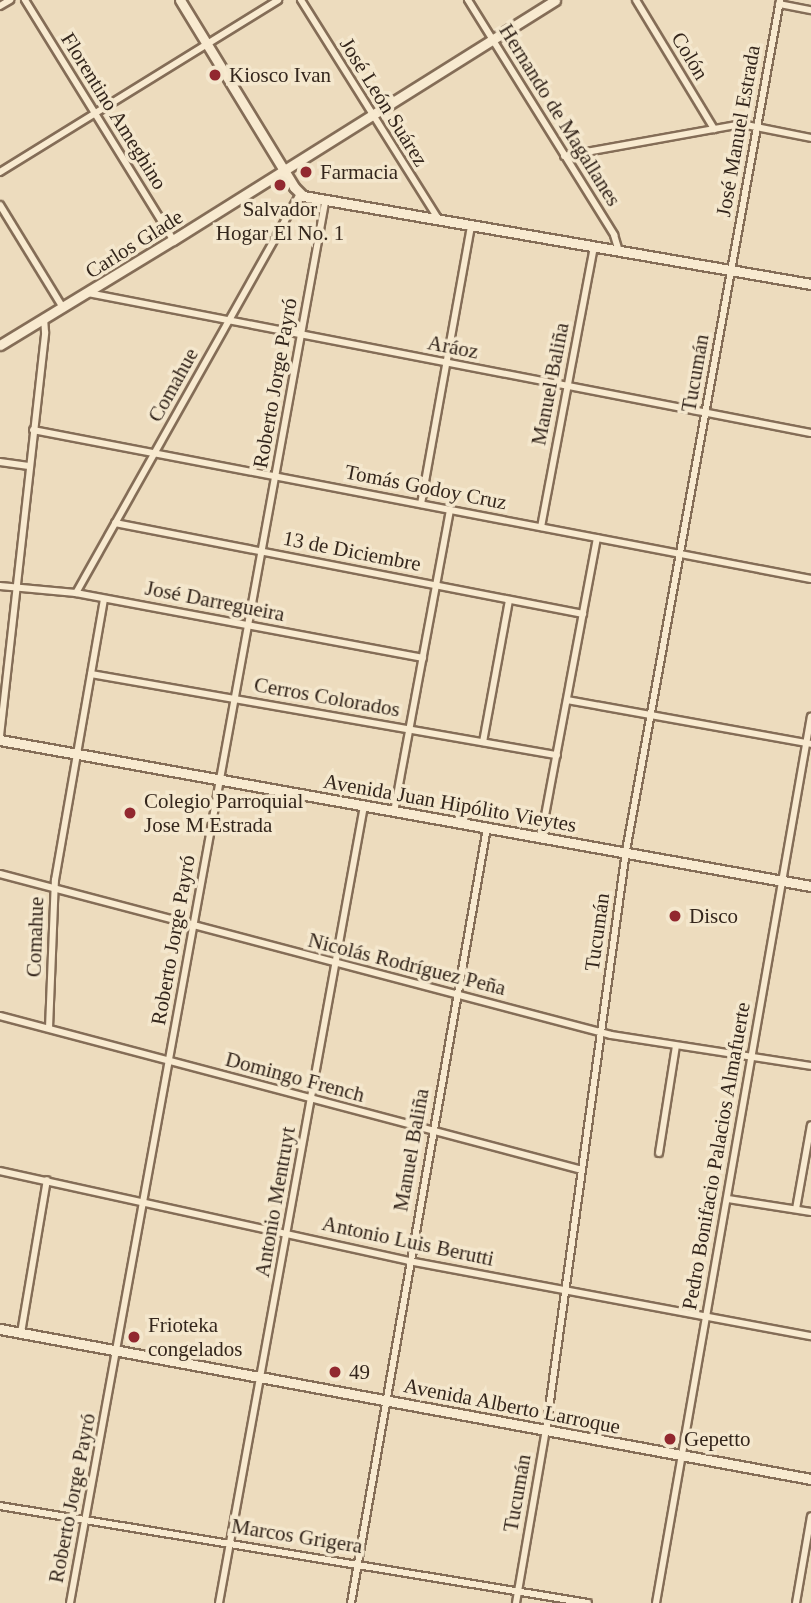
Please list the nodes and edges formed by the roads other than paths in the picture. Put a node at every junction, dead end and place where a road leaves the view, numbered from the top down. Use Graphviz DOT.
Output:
graph roads {
  1 [pos="10,0"];
  2 [pos="25,0"];
  3 [pos="180,0"];
  4 [pos="278,0"];
  5 [pos="301,0"];
  6 [pos="468,0"];
  7 [pos="555,0"];
  8 [pos="636,0"];
  9 [pos="779,2"];
  10 [pos="0,6"];
  11 [pos="811,10"];
  12 [pos="490,38"];
  13 [pos="207,45"];
  14 [pos="95,113"];
  15 [pos="371,116"];
  16 [pos="756,126"];
  17 [pos="714,130"];
  18 [pos="811,138"];
  19 [pos="564,156"];
  20 [pos="284,171"];
  21 [pos="0,172"];
  22 [pos="300,194"];
  23 [pos="325,202"];
  24 [pos="0,205"];
  25 [pos="440,221"];
  26 [pos="471,226"];
  27 [pos="173,240"];
  28 [pos="594,247"];
  29 [pos="619,251"];
  30 [pos="730,268"];
  31 [pos="811,284"];
  32 [pos="88,293"];
  33 [pos="63,308"];
  34 [pos="44,319"];
  35 [pos="229,321"];
  36 [pos="301,335"];
  37 [pos="0,345"];
  38 [pos="447,363"];
  39 [pos="568,386"];
  40 [pos="706,413"];
  41 [pos="33,430"];
  42 [pos="811,433"];
  43 [pos="155,452"];
  44 [pos="0,462"];
  45 [pos="29,466"];
  46 [pos="276,476"];
  47 [pos="421,504"];
  48 [pos="450,510"];
  49 [pos="115,523"];
  50 [pos="541,527"];
  51 [pos="597,538"];
  52 [pos="262,552"];
  53 [pos="682,554"];
  54 [pos="811,579"];
  55 [pos="0,586"];
  56 [pos="436,586"];
  57 [pos="15,587"];
  58 [pos="76,593"];
  59 [pos="104,599"];
  60 [pos="509,600"];
  61 [pos="583,614"];
  62 [pos="247,625"];
  63 [pos="423,658"];
  64 [pos="91,674"];
  65 [pos="234,699"];
  66 [pos="567,701"];
  67 [pos="650,715"];
  68 [pos="811,716"];
  69 [pos="409,729"];
  70 [pos="0,738"];
  71 [pos="483,742"];
  72 [pos="808,743"];
  73 [pos="76,755"];
  74 [pos="557,755"];
  75 [pos="219,781"];
  76 [pos="363,806"];
  77 [pos="394,812"];
  78 [pos="487,828"];
  79 [pos="541,837"];
  80 [pos="626,852"];
  81 [pos="0,874"];
  82 [pos="781,880"];
  83 [pos="811,886"];
  84 [pos="54,889"];
  85 [pos="194,927"];
  86 [pos="336,964"];
  87 [pos="457,996"];
  88 [pos="0,1016"];
  89 [pos="49,1028"];
  90 [pos="601,1032"];
  91 [pos="676,1045"];
  92 [pos="751,1057"];
  93 [pos="169,1061"];
  94 [pos="811,1066"];
  95 [pos="311,1099"];
  96 [pos="811,1125"];
  97 [pos="433,1130"];
  98 [pos="659,1153"];
  99 [pos="582,1170"];
  100 [pos="0,1171"];
  101 [pos="47,1180"];
  102 [pos="728,1199"];
  103 [pos="145,1203"];
  104 [pos="796,1209"];
  105 [pos="811,1212"];
  106 [pos="288,1233"];
  107 [pos="409,1261"];
  108 [pos="565,1292"];
  109 [pos="705,1317"];
  110 [pos="0,1329"];
  111 [pos="21,1332"];
  112 [pos="811,1336"];
  113 [pos="118,1350"];
  114 [pos="261,1377"];
  115 [pos="385,1399"];
  116 [pos="546,1430"];
  117 [pos="681,1456"];
  118 [pos="811,1479"];
  119 [pos="0,1506"];
  120 [pos="811,1516"];
  121 [pos="86,1519"];
  122 [pos="229,1543"];
  123 [pos="357,1564"];
  124 [pos="518,1591"];
  125 [pos="70,1603"];
  126 [pos="219,1603"];
  127 [pos="351,1603"];
  128 [pos="516,1603"];
  129 [pos="588,1603"];
  130 [pos="656,1603"];
  131 [pos="796,1603"];
  1 -- 10 [label="street"];
  2 -- 14 [label="street, Florentino Ameghino"];
  3 -- 13 [label="main road"];
  4 -- 13 [label="street"];
  5 -- 15 [label="street, José León Suárez"];
  6 -- 12 [label="street, Hernando de Magallanes"];
  7 -- 12 [label="main road, Carlos Glade"];
  8 -- 17 [label="street, Colón"];
  9 -- 11 [label="street"];
  9 -- 16 [label="street, José Manuel Estrada"];
  12 -- 15 [label="main road, Carlos Glade"];
  12 -- 19 [label="street, Hernando de Magallanes"];
  13 -- 14 [label="street"];
  13 -- 20 [label="main road"];
  14 -- 21 [label="street"];
  14 -- 27 [label="street, Florentino Ameghino"];
  15 -- 20 [label="main road, Carlos Glade"];
  15 -- 25 [label="street, José León Suárez"];
  16 -- 17 [label="street"];
  16 -- 18 [label="street"];
  16 -- 30 [label="street, José Manuel Estrada"];
  17 -- 19 [label="street"];
  19 -- 29 [label="street, Hernando de Magallanes"];
  20 -- 22 [label="main road"];
  20 -- 27 [label="main road, Carlos Glade"];
  22 -- 23 [label="main road"];
  22 -- 35 [label="street, Comahue"];
  23 -- 25 [label="main road"];
  23 -- 36 [label="street, Roberto Jorge Payró"];
  24 -- 33 [label="street"];
  25 -- 26 [label="main road"];
  26 -- 28 [label="main road"];
  26 -- 38 [label="street"];
  27 -- 32 [label="main road, Carlos Glade"];
  28 -- 29 [label="main road"];
  28 -- 39 [label="street, Manuel Baliña"];
  29 -- 30 [label="main road"];
  30 -- 31 [label="main road"];
  30 -- 40 [label="street, Tucumán"];
  32 -- 33 [label="main road, Carlos Glade"];
  32 -- 35 [label="street, Aráoz"];
  33 -- 34 [label="main road, Carlos Glade"];
  34 -- 37 [label="main road, Carlos Glade"];
  34 -- 41 [label="street"];
  35 -- 36 [label="street, Aráoz"];
  35 -- 43 [label="street, Comahue"];
  36 -- 38 [label="street, Aráoz"];
  36 -- 46 [label="street, Roberto Jorge Payró"];
  38 -- 39 [label="street, Aráoz"];
  38 -- 47 [label="street"];
  39 -- 40 [label="street, Aráoz"];
  39 -- 50 [label="street, Manuel Baliña"];
  40 -- 42 [label="street, Aráoz"];
  40 -- 53 [label="street, Tucumán"];
  41 -- 43 [label="street, Tomás Godoy Cruz"];
  41 -- 45 [label="street"];
  43 -- 46 [label="street, Tomás Godoy Cruz"];
  43 -- 49 [label="street, Comahue"];
  44 -- 45 [label="street"];
  45 -- 57 [label="street"];
  46 -- 47 [label="street, Tomás Godoy Cruz"];
  46 -- 52 [label="street, Roberto Jorge Payró"];
  47 -- 48 [label="street, Tomás Godoy Cruz"];
  48 -- 50 [label="street, Tomás Godoy Cruz"];
  48 -- 56 [label="street"];
  49 -- 52 [label="street, 13 de Diciembre"];
  49 -- 58 [label="street, Comahue"];
  50 -- 51 [label="street, Tomás Godoy Cruz"];
  51 -- 53 [label="street, Tomás Godoy Cruz"];
  51 -- 61 [label="street"];
  52 -- 56 [label="street, 13 de Diciembre"];
  52 -- 62 [label="street, Roberto Jorge Payró"];
  53 -- 54 [label="street, Tomás Godoy Cruz"];
  53 -- 67 [label="street, Tucumán"];
  55 -- 57 [label="street, José Darregueira"];
  56 -- 60 [label="street, 13 de Diciembre"];
  56 -- 63 [label="street"];
  57 -- 58 [label="street, José Darregueira"];
  57 -- 70 [label="street"];
  58 -- 59 [label="street, José Darregueira"];
  59 -- 62 [label="street, José Darregueira"];
  59 -- 64 [label="street, Comahue"];
  60 -- 61 [label="street, 13 de Diciembre"];
  60 -- 71 [label="street"];
  61 -- 66 [label="street"];
  62 -- 63 [label="street, José Darregueira"];
  62 -- 65 [label="street, Roberto Jorge Payró"];
  63 -- 69 [label="street"];
  64 -- 65 [label="street, Cerros Colorados"];
  64 -- 73 [label="street, Comahue"];
  65 -- 69 [label="street, Cerros Colorados"];
  65 -- 75 [label="street, Roberto Jorge Payró"];
  66 -- 67 [label="street"];
  66 -- 74 [label="street"];
  67 -- 72 [label="street"];
  67 -- 80 [label="street, Tucumán"];
  68 -- 72 [label="street, Pedro Bonifacio Palacios Almafuerte"];
  69 -- 71 [label="street, Cerros Colorados"];
  69 -- 77 [label="street"];
  70 -- 73 [label="main road, Avenida Juan Hipólito Vieytes"];
  71 -- 74 [label="street, Cerros Colorados"];
  72 -- 82 [label="street, Pedro Bonifacio Palacios Almafuerte"];
  73 -- 75 [label="main road, Avenida Juan Hipólito Vieytes"];
  73 -- 84 [label="street, Comahue"];
  74 -- 79 [label="street"];
  75 -- 76 [label="main road, Avenida Juan Hipólito Vieytes"];
  75 -- 85 [label="street, Roberto Jorge Payró"];
  76 -- 77 [label="main road, Avenida Juan Hipólito Vieytes"];
  76 -- 86 [label="street, Antonio Mentruyt"];
  77 -- 78 [label="main road, Avenida Juan Hipólito Vieytes"];
  78 -- 79 [label="main road, Avenida Juan Hipólito Vieytes"];
  78 -- 87 [label="street, Manuel Baliña"];
  79 -- 80 [label="main road, Avenida Juan Hipólito Vieytes"];
  80 -- 82 [label="main road, Avenida Juan Hipólito Vieytes"];
  80 -- 90 [label="street, Tucumán"];
  81 -- 84 [label="street, Nicolás Rodríguez Peña"];
  82 -- 83 [label="main road, Avenida Juan Hipólito Vieytes"];
  82 -- 92 [label="street, Pedro Bonifacio Palacios Almafuerte"];
  84 -- 85 [label="street, Nicolás Rodríguez Peña"];
  84 -- 89 [label="street, Comahue"];
  85 -- 86 [label="street, Nicolás Rodríguez Peña"];
  85 -- 93 [label="street, Roberto Jorge Payró"];
  86 -- 87 [label="street, Nicolás Rodríguez Peña"];
  86 -- 95 [label="street, Antonio Mentruyt"];
  87 -- 90 [label="street, Nicolás Rodríguez Peña"];
  87 -- 97 [label="street, Manuel Baliña"];
  88 -- 89 [label="street, Domingo French"];
  89 -- 93 [label="street, Domingo French"];
  90 -- 91 [label="street, Nicolás Rodríguez Peña"];
  90 -- 99 [label="street, Tucumán"];
  91 -- 92 [label="street, Nicolás Rodríguez Peña"];
  91 -- 98 [label="street"];
  92 -- 94 [label="street, Nicolás Rodríguez Peña"];
  92 -- 102 [label="street, Pedro Bonifacio Palacios Almafuerte"];
  93 -- 95 [label="street, Domingo French"];
  93 -- 103 [label="street, Roberto Jorge Payró"];
  95 -- 97 [label="street, Domingo French"];
  95 -- 106 [label="street, Antonio Mentruyt"];
  96 -- 104 [label="street"];
  97 -- 99 [label="street, Domingo French"];
  97 -- 107 [label="street, Manuel Baliña"];
  99 -- 108 [label="street, Tucumán"];
  100 -- 101 [label="street, Antonio Luis Berutti"];
  101 -- 103 [label="street, Antonio Luis Berutti"];
  101 -- 111 [label="street"];
  102 -- 104 [label="street"];
  102 -- 109 [label="street, Pedro Bonifacio Palacios Almafuerte"];
  103 -- 106 [label="street, Antonio Luis Berutti"];
  103 -- 113 [label="street, Roberto Jorge Payró"];
  104 -- 105 [label="street"];
  106 -- 107 [label="street, Antonio Luis Berutti"];
  106 -- 114 [label="street, Antonio Mentruyt"];
  107 -- 108 [label="street, Antonio Luis Berutti"];
  107 -- 115 [label="street, Manuel Baliña"];
  108 -- 109 [label="street, Antonio Luis Berutti"];
  108 -- 116 [label="street, Tucumán"];
  109 -- 112 [label="street, Antonio Luis Berutti"];
  109 -- 117 [label="street, Pedro Bonifacio Palacios Almafuerte"];
  110 -- 111 [label="main road, Avenida Alberto Larroque"];
  111 -- 113 [label="main road, Avenida Alberto Larroque"];
  113 -- 114 [label="main road, Avenida Alberto Larroque"];
  113 -- 121 [label="street, Roberto Jorge Payró"];
  114 -- 115 [label="main road, Avenida Alberto Larroque"];
  114 -- 122 [label="street, Antonio Mentruyt"];
  115 -- 116 [label="main road, Avenida Alberto Larroque"];
  115 -- 123 [label="street, Manuel Baliña"];
  116 -- 117 [label="main road, Avenida Alberto Larroque"];
  116 -- 124 [label="street, Tucumán"];
  117 -- 118 [label="main road, Avenida Alberto Larroque"];
  117 -- 130 [label="street, Pedro Bonifacio Palacios Almafuerte"];
  119 -- 121 [label="street, Marcos Grigera"];
  120 -- 131 [label="street"];
  121 -- 122 [label="street, Marcos Grigera"];
  121 -- 125 [label="street, Roberto Jorge Payró"];
  122 -- 123 [label="street, Marcos Grigera"];
  122 -- 126 [label="street, Antonio Mentruyt"];
  123 -- 124 [label="street, Marcos Grigera"];
  123 -- 127 [label="street, Manuel Baliña"];
  124 -- 128 [label="street, Tucumán"];
  124 -- 129 [label="street, Marcos Grigera"];
}
